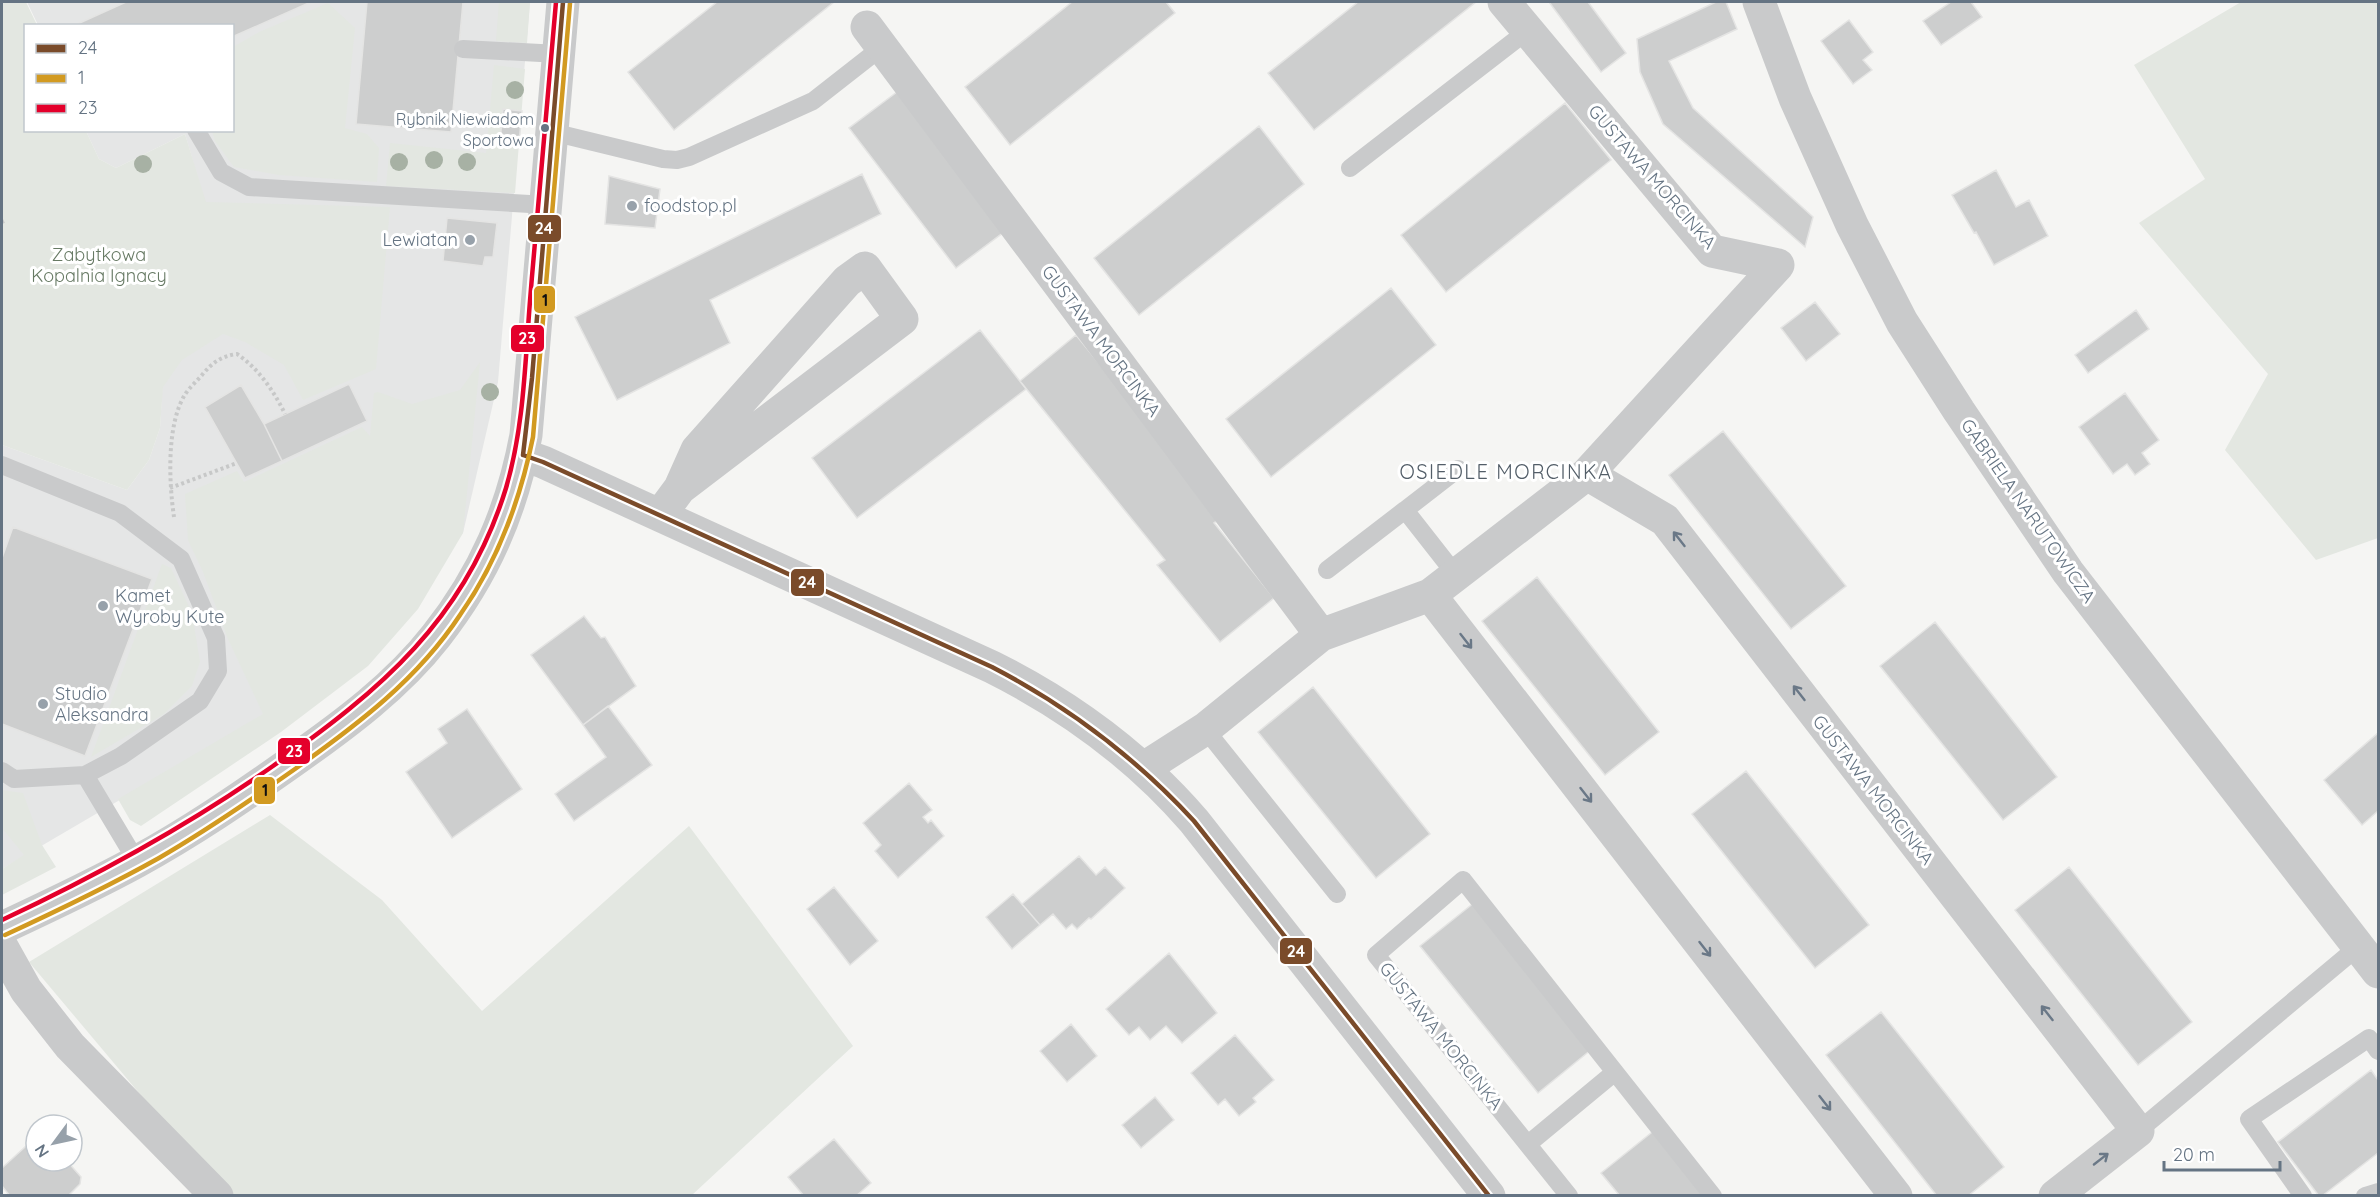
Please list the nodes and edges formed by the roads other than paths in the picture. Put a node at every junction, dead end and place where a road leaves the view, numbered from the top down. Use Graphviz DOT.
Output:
graph roads {
  1 [pos="563,2"];
  2 [pos="1504,2"];
  3 [pos="1759,2"];
  4 [pos="1527,31"];
  5 [pos="874,37"];
  6 [pos="463,50"];
  7 [pos="559,54"];
  8 [pos="197,132"];
  9 [pos="552,132"];
  10 [pos="1350,168"];
  11 [pos="547,205"];
  12 [pos="523,455"];
  13 [pos="2,465"];
  14 [pos="1458,469"];
  15 [pos="1587,474"];
  16 [pos="680,488"];
  17 [pos="1405,510"];
  18 [pos="660,515"];
  19 [pos="1327,570"];
  20 [pos="1456,575"];
  21 [pos="1430,595"];
  22 [pos="1321,635"];
  23 [pos="1205,729"];
  24 [pos="1144,768"];
  25 [pos="2,771"];
  26 [pos="85,775"];
  27 [pos="137,861"];
  28 [pos="1337,894"];
  29 [pos="2,928"];
  30 [pos="2359,946"];
  31 [pos="2,947"];
  32 [pos="2379,972"];
  33 [pos="2379,1051"];
  34 [pos="1615,1072"];
  35 [pos="2138,1131"];
  36 [pos="1528,1144"];
  37 [pos="2379,1192"];
  38 [pos="217,1196"];
  39 [pos="1490,1196"];
  40 [pos="1569,1196"];
  41 [pos="1713,1196"];
  42 [pos="1896,1196"];
  43 [pos="2055,1196"];
  44 [pos="2303,1196"];
  45 [pos="2365,1196"];
  1 -- 7 [label="street"];
  2 -- 4 [label="street, GUSTAWA MORCINKA"];
  3 -- 30 [label="street, GABRIELA NARUTOWICZA"];
  4 -- 10 [label="lane"];
  4 -- 15 [label="street, GUSTAWA MORCINKA"];
  5 -- 9 [label="lane, GUSTAWA MORCINKA"];
  5 -- 22 [label="street, GUSTAWA MORCINKA"];
  6 -- 7 [label="lane"];
  7 -- 9 [label="street"];
  8 -- 11 [label="lane"];
  9 -- 11 [label="street"];
  11 -- 12 [label="street"];
  12 -- 18 [label="street"];
  12 -- 27 [label="street"];
  13 -- 26 [label="lane"];
  14 -- 17 [label="lane"];
  15 -- 20 [label="street, GUSTAWA MORCINKA"];
  35 -- 15 [label="street, GUSTAWA MORCINKA, one-way"];
  16 -- 16 [label="street"];
  16 -- 18 [label="street"];
  17 -- 19 [label="lane"];
  17 -- 20 [label="lane"];
  18 -- 24 [label="street"];
  20 -- 21 [label="street, GUSTAWA MORCINKA"];
  21 -- 22 [label="street, GUSTAWA MORCINKA"];
  21 -- 42 [label="street, one-way"];
  22 -- 23 [label="street, GUSTAWA MORCINKA"];
  23 -- 24 [label="street, GUSTAWA MORCINKA"];
  23 -- 28 [label="lane"];
  24 -- 39 [label="street"];
  25 -- 26 [label="lane"];
  26 -- 27 [label="lane"];
  27 -- 29 [label="street"];
  30 -- 32 [label="street, GABRIELA NARUTOWICZA"];
  30 -- 35 [label="lane"];
  31 -- 38 [label="street"];
  33 -- 44 [label="lane"];
  34 -- 36 [label="lane"];
  34 -- 36 [label="lane, GUSTAWA MORCINKA"];
  34 -- 41 [label="lane, GUSTAWA MORCINKA"];
  43 -- 35 [label="street, one-way"];
  36 -- 40 [label="lane, GUSTAWA MORCINKA"];
  37 -- 45 [label="lane"];
}
